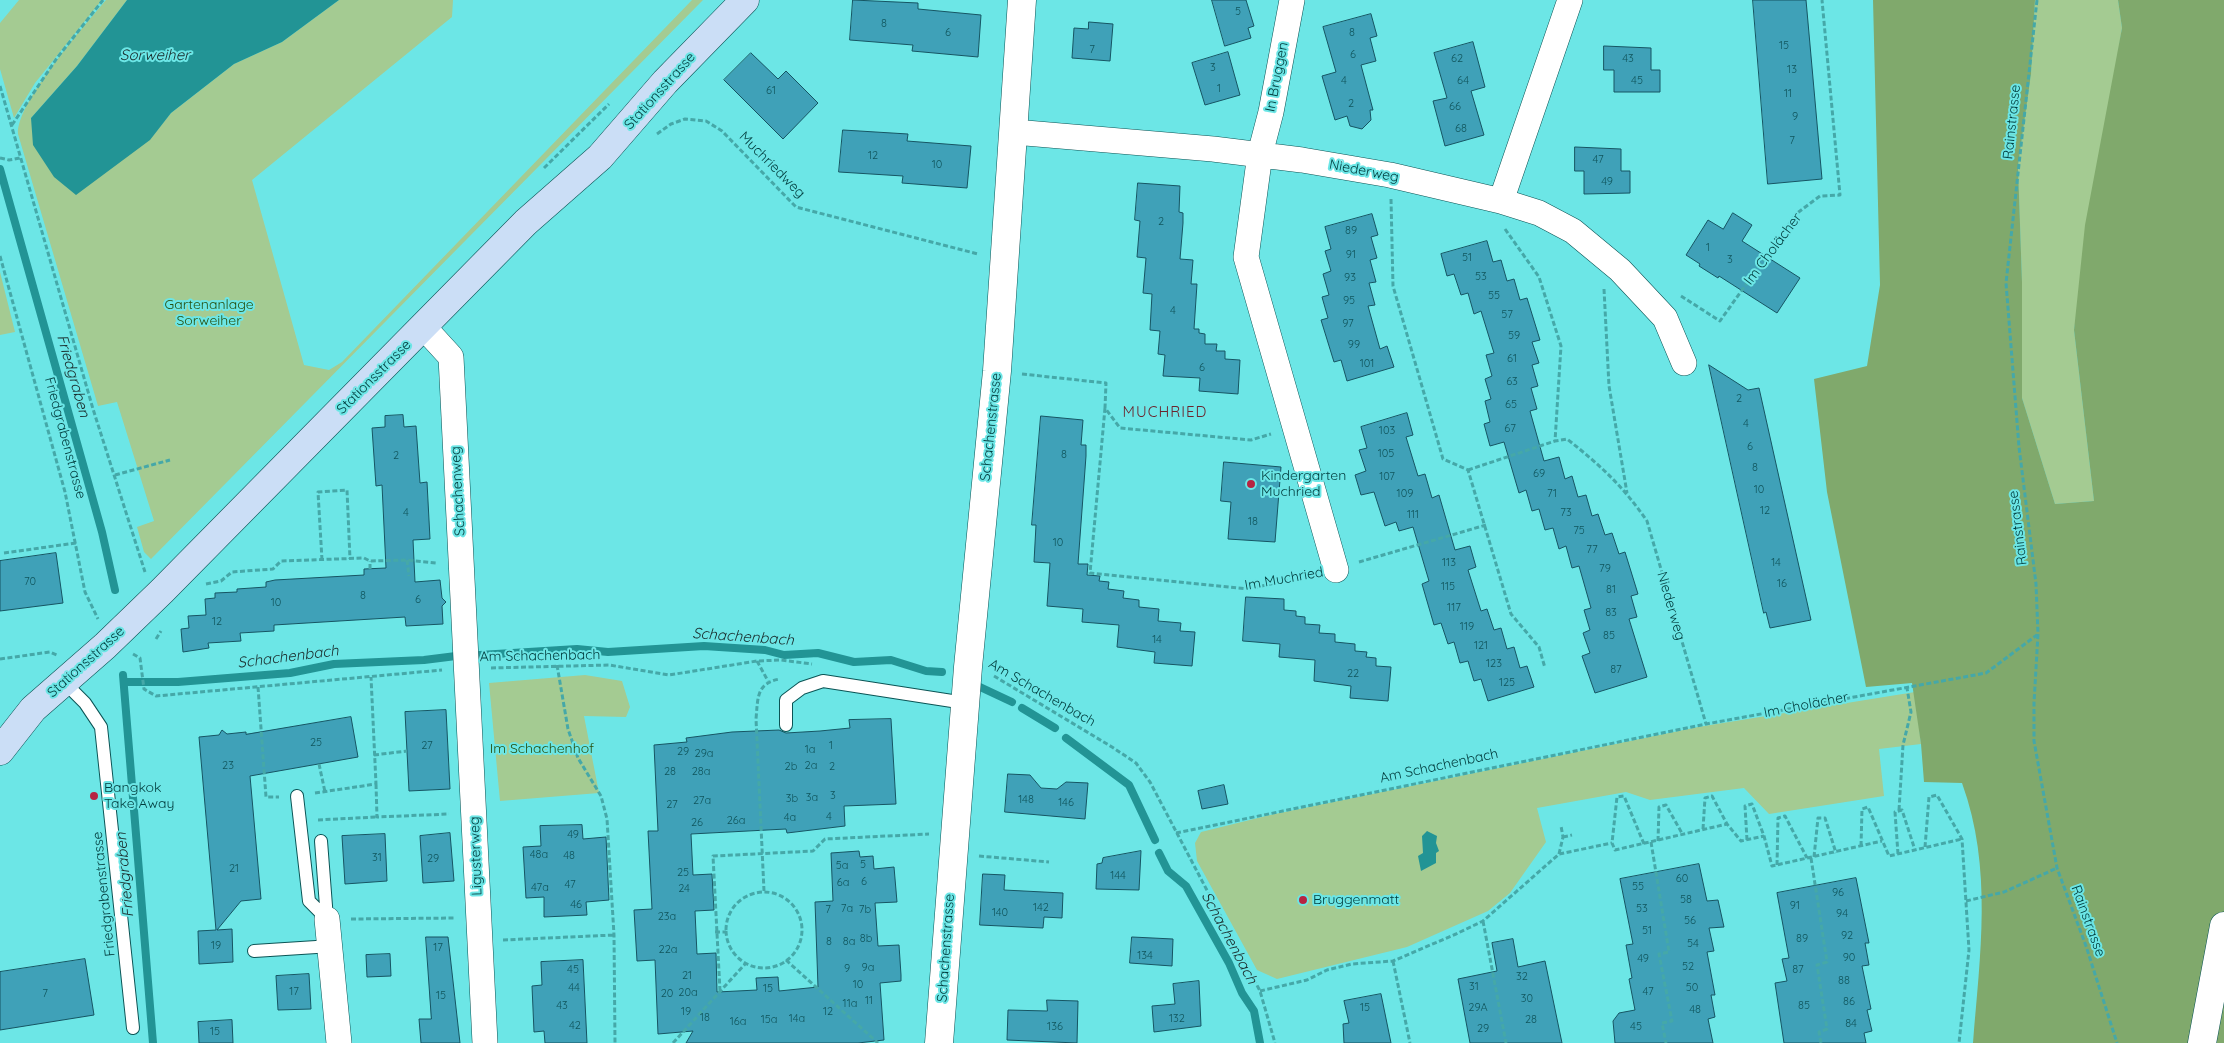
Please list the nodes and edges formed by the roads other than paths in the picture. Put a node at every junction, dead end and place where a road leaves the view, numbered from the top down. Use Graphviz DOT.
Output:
graph roads {
  1 [pos="745,0"];
  2 [pos="1022,0"];
  3 [pos="1292,0"];
  4 [pos="1570,0"];
  5 [pos="1014,132"];
  6 [pos="1260,154"];
  7 [pos="1501,201"];
  8 [pos="426,323"];
  9 [pos="1684,363"];
  10 [pos="1336,570"];
  11 [pos="467,668"];
  12 [pos="62,669"];
  13 [pos="965,703"];
  14 [pos="786,725"];
  15 [pos="0,751"];
  16 [pos="297,796"];
  17 [pos="321,841"];
  18 [pos="327,919"];
  19 [pos="2224,926"];
  20 [pos="332,946"];
  21 [pos="254,951"];
  22 [pos="133,1028"];
  23 [pos="339,1043"];
  24 [pos="485,1043"];
  25 [pos="939,1043"];
  26 [pos="2202,1043"];
  1 -- 8 [label="main road, Stationsstrasse"];
  2 -- 5 [label="street, Schachenstrasse"];
  3 -- 6 [label="street, In Bruggen"];
  4 -- 7 [label="street"];
  5 -- 6 [label="street, Niederweg"];
  5 -- 13 [label="street, Schachenstrasse"];
  6 -- 7 [label="street, Niederweg"];
  6 -- 10 [label="street, Im Muchried"];
  7 -- 9 [label="street"];
  8 -- 11 [label="street, Schachenweg"];
  8 -- 12 [label="main road, Stationsstrasse"];
  11 -- 24 [label="street, Ligusterweg"];
  12 -- 15 [label="main road, Stationsstrasse"];
  12 -- 22 [label="lane, Friedgrabenstrasse"];
  13 -- 14 [label="lane"];
  13 -- 25 [label="street, Schachenstrasse"];
  16 -- 18 [label="lane"];
  17 -- 18 [label="lane"];
  18 -- 20 [label="street"];
  19 -- 26 [label="street"];
  20 -- 21 [label="lane"];
  20 -- 23 [label="street"];
}
